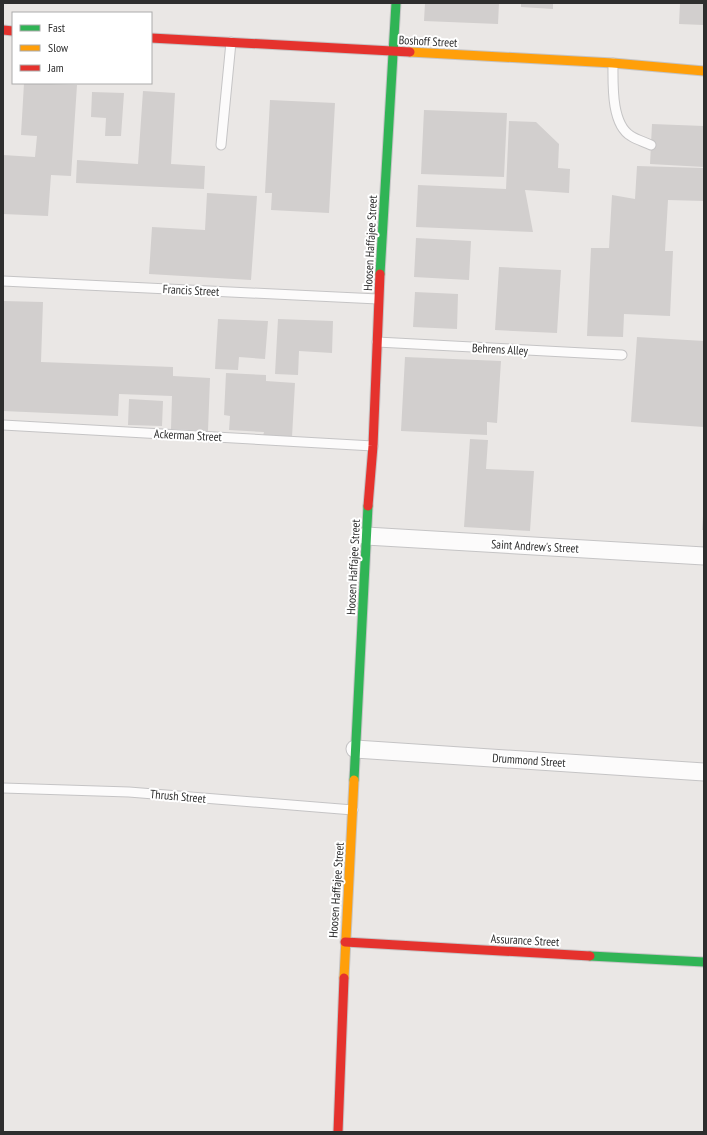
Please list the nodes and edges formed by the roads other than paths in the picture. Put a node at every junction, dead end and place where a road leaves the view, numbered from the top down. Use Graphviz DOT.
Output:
graph roads {
  1 [pos="396,3"];
  2 [pos="152,38"];
  3 [pos="231,42"];
  4 [pos="394,51"];
  5 [pos="612,63"];
  6 [pos="704,71"];
  7 [pos="221,145"];
  8 [pos="651,145"];
  9 [pos="3,282"];
  10 [pos="378,299"];
  11 [pos="377,342"];
  12 [pos="622,355"];
  13 [pos="3,424"];
  14 [pos="373,446"];
  15 [pos="366,536"];
  16 [pos="704,556"];
  17 [pos="355,749"];
  18 [pos="704,772"];
  19 [pos="3,788"];
  20 [pos="353,810"];
  21 [pos="345,942"];
  22 [pos="704,962"];
  23 [pos="338,1132"];
  1 -- 4 [label="street, Hoosen Haffajee Street"];
  2 -- 3 [label="street, Boshoff Street"];
  3 -- 4 [label="street, Boshoff Street"];
  3 -- 7 [label="lane"];
  4 -- 5 [label="street, Boshoff Street"];
  4 -- 10 [label="street, Hoosen Haffajee Street"];
  5 -- 6 [label="street, Boshoff Street"];
  5 -- 8 [label="lane"];
  9 -- 10 [label="lane, Francis Street"];
  10 -- 11 [label="street, Hoosen Haffajee Street"];
  11 -- 12 [label="lane, Behrens Alley"];
  11 -- 14 [label="street, Hoosen Haffajee Street"];
  13 -- 14 [label="lane, Ackerman Street"];
  14 -- 15 [label="street, Hoosen Haffajee Street"];
  15 -- 16 [label="street, Saint Andrew's Street"];
  15 -- 17 [label="street, Hoosen Haffajee Street"];
  17 -- 18 [label="street, Drummond Street"];
  17 -- 20 [label="street, Hoosen Haffajee Street"];
  19 -- 20 [label="lane, Thrush Street"];
  20 -- 21 [label="street, Hoosen Haffajee Street"];
  21 -- 22 [label="street, Assurance Street"];
  21 -- 23 [label="street, Hoosen Haffajee Street"];
}
